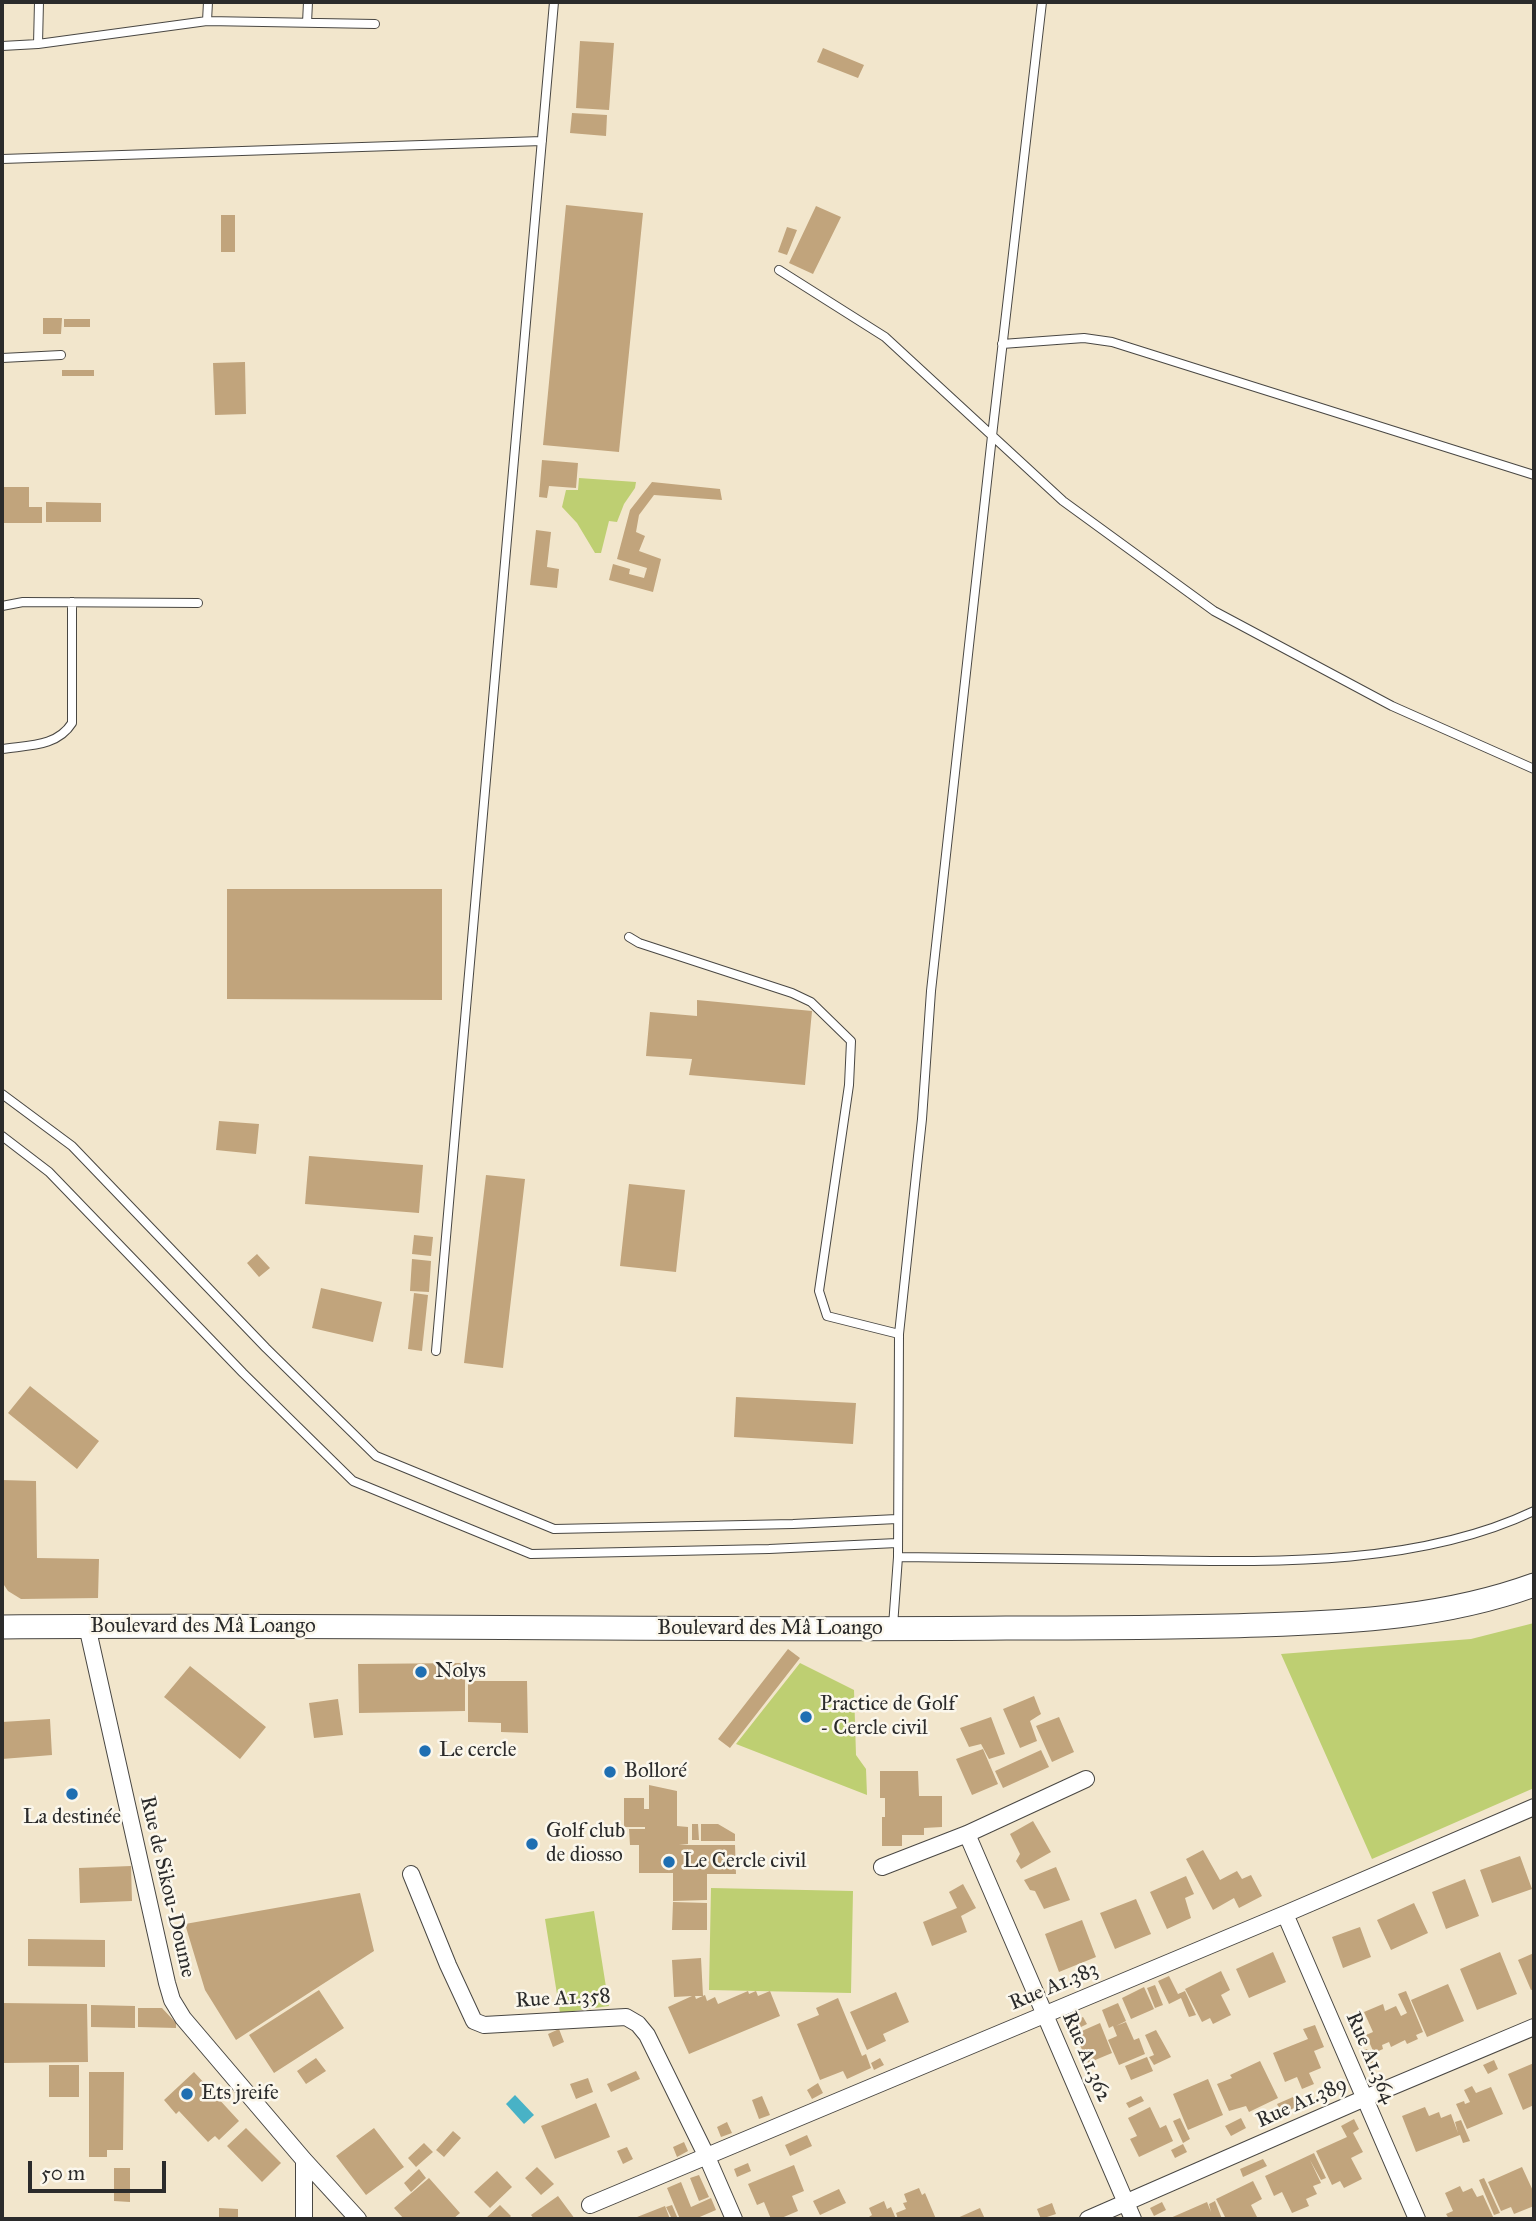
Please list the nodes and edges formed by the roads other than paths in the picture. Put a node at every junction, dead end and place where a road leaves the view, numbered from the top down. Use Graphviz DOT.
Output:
graph roads {
  1 [pos="39,2"];
  2 [pos="208,2"];
  3 [pos="308,2"];
  4 [pos="554,2"];
  5 [pos="1042,2"];
  6 [pos="207,21"];
  7 [pos="307,23"];
  8 [pos="375,24"];
  9 [pos="38,44"];
  10 [pos="2,46"];
  11 [pos="542,141"];
  12 [pos="2,159"];
  13 [pos="779,270"];
  14 [pos="1002,344"];
  15 [pos="61,355"];
  16 [pos="2,358"];
  17 [pos="992,436"];
  18 [pos="1534,475"];
  19 [pos="72,602"];
  20 [pos="198,603"];
  21 [pos="2,606"];
  22 [pos="2,749"];
  23 [pos="1534,769"];
  24 [pos="629,937"];
  25 [pos="2,1094"];
  26 [pos="2,1136"];
  27 [pos="899,1334"];
  28 [pos="436,1352"];
  29 [pos="1534,1511"];
  30 [pos="897,1519"];
  31 [pos="897,1543"];
  32 [pos="898,1557"];
  33 [pos="1534,1585"];
  34 [pos="87,1626"];
  35 [pos="2,1627"];
  36 [pos="893,1629"];
  37 [pos="1086,1779"];
  38 [pos="1534,1807"];
  39 [pos="967,1834"];
  40 [pos="882,1867"];
  41 [pos="411,1874"];
  42 [pos="1285,1914"];
  43 [pos="1045,2014"];
  44 [pos="1534,2027"];
  45 [pos="1364,2098"];
  46 [pos="707,2157"];
  47 [pos="304,2161"];
  48 [pos="1126,2203"];
  49 [pos="590,2205"];
  50 [pos="304,2219"];
  51 [pos="358,2219"];
  52 [pos="734,2219"];
  53 [pos="1088,2219"];
  54 [pos="1133,2219"];
  55 [pos="1417,2219"];
  1 -- 9 [label="lane"];
  2 -- 6 [label="lane"];
  3 -- 7 [label="lane"];
  4 -- 11 [label="lane"];
  5 -- 14 [label="lane"];
  6 -- 7 [label="lane"];
  6 -- 9 [label="lane"];
  7 -- 8 [label="lane"];
  9 -- 10 [label="lane"];
  11 -- 12 [label="lane"];
  11 -- 28 [label="lane"];
  13 -- 17 [label="lane"];
  14 -- 17 [label="lane"];
  14 -- 18 [label="lane"];
  15 -- 16 [label="lane"];
  17 -- 23 [label="lane"];
  17 -- 27 [label="lane"];
  19 -- 20 [label="lane"];
  19 -- 21 [label="lane"];
  19 -- 22 [label="lane"];
  24 -- 27 [label="lane"];
  25 -- 30 [label="lane"];
  26 -- 31 [label="lane"];
  27 -- 30 [label="lane"];
  29 -- 32 [label="lane"];
  30 -- 31 [label="lane"];
  31 -- 32 [label="lane"];
  32 -- 36 [label="lane"];
  33 -- 36 [label="street, Boulevard des Mâ Loango"];
  34 -- 35 [label="street, Boulevard des Mâ Loango"];
  34 -- 36 [label="street, Boulevard des Mâ Loango"];
  34 -- 47 [label="street, Rue de Sikou-Doume"];
  37 -- 39 [label="street"];
  38 -- 42 [label="street, Rue A1.383"];
  39 -- 40 [label="street"];
  39 -- 43 [label="street, Rue A1.362"];
  41 -- 46 [label="street, Rue A1.358"];
  42 -- 43 [label="street, Rue A1.383"];
  42 -- 45 [label="street, Rue A1.364"];
  43 -- 46 [label="street, Rue A1.383"];
  43 -- 48 [label="street, Rue A1.362"];
  44 -- 45 [label="street, Rue A1.389"];
  45 -- 48 [label="street, Rue A1.389"];
  45 -- 55 [label="street, Rue A1.364"];
  46 -- 49 [label="street, Rue A1.383"];
  46 -- 52 [label="street, Rue A1.358"];
  47 -- 50 [label="street"];
  47 -- 51 [label="street, Rue de Sikou-Doume"];
  48 -- 53 [label="street, Rue A1.389"];
  48 -- 54 [label="street, Rue A1.362"];
}
